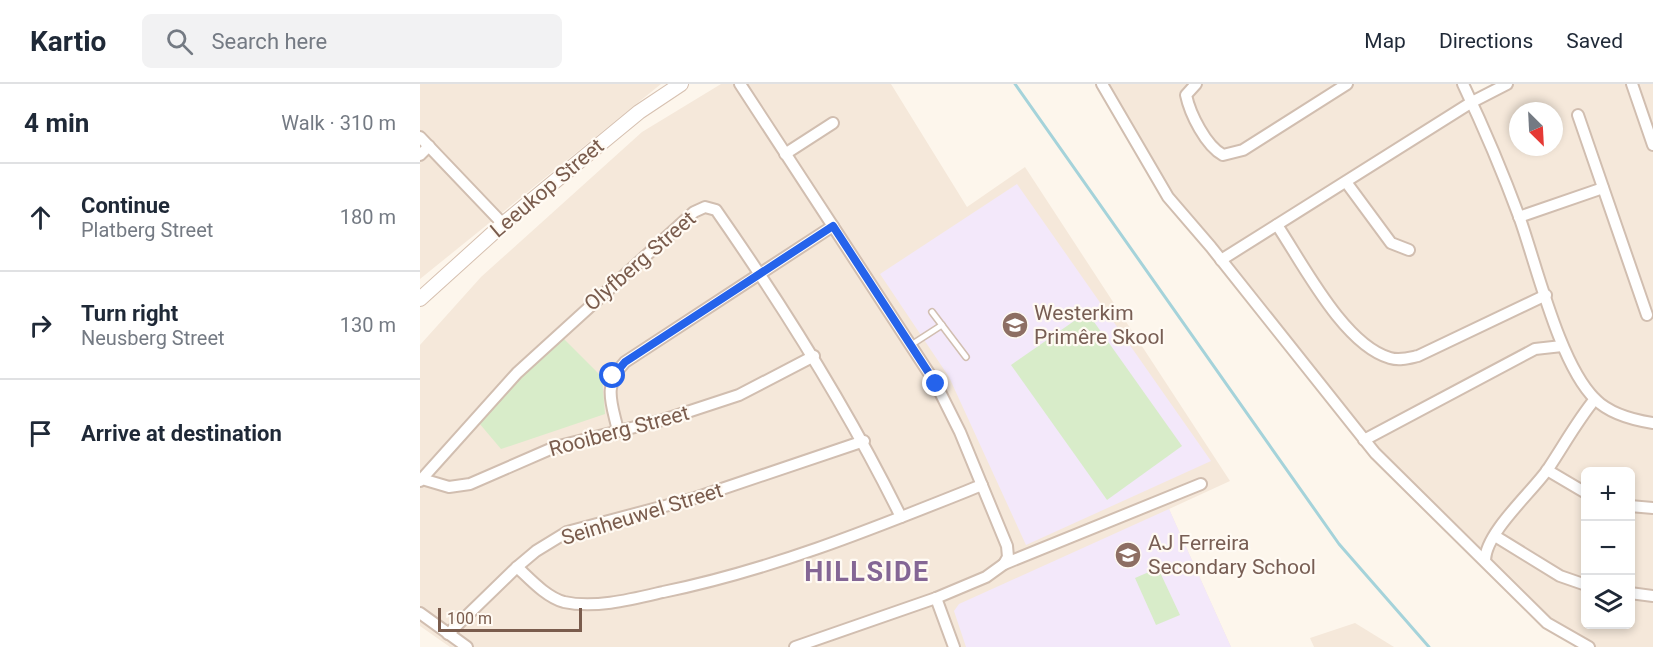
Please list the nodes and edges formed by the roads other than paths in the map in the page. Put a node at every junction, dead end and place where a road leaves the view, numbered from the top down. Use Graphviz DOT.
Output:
graph roads {
  1 [pos="681,84"];
  2 [pos="740,84"];
  3 [pos="1102,84"];
  4 [pos="1196,84"];
  5 [pos="1347,84"];
  6 [pos="1463,84"];
  7 [pos="1508,84"];
  8 [pos="1632,84"];
  9 [pos="1472,102"];
  10 [pos="1578,115"];
  11 [pos="833,123"];
  12 [pos="420,137"];
  13 [pos="1653,145"];
  14 [pos="429,146"];
  15 [pos="785,154"];
  16 [pos="420,155"];
  17 [pos="1346,182"];
  18 [pos="1603,188"];
  19 [pos="1519,217"];
  20 [pos="503,224"];
  21 [pos="1277,225"];
  22 [pos="833,226"];
  23 [pos="1409,250"];
  24 [pos="1221,260"];
  25 [pos="761,274"];
  26 [pos="1546,295"];
  27 [pos="420,299"];
  28 [pos="932,312"];
  29 [pos="1647,315"];
  30 [pos="942,325"];
  31 [pos="910,345"];
  32 [pos="1562,346"];
  33 [pos="814,356"];
  34 [pos="966,357"];
  35 [pos="1595,399"];
  36 [pos="1653,423"];
  37 [pos="618,432"];
  38 [pos="1364,440"];
  39 [pos="864,441"];
  40 [pos="1547,470"];
  41 [pos="421,480"];
  42 [pos="1201,484"];
  43 [pos="982,485"];
  44 [pos="1581,490"];
  45 [pos="1635,506"];
  46 [pos="1653,508"];
  47 [pos="901,517"];
  48 [pos="1495,536"];
  49 [pos="1485,560"];
  50 [pos="1004,564"];
  51 [pos="517,567"];
  52 [pos="1581,583"];
  53 [pos="1635,594"];
  54 [pos="1653,596"];
  55 [pos="936,598"];
  56 [pos="420,613"];
  57 [pos="448,634"];
  58 [pos="467,647"];
  59 [pos="795,647"];
  60 [pos="954,647"];
  61 [pos="1589,647"];
  1 -- 20 [label="street, Leeukop Street"];
  2 -- 15 [label="street"];
  3 -- 24 [label="street"];
  4 -- 5 [label="street"];
  6 -- 9 [label="street"];
  7 -- 9 [label="street"];
  8 -- 13 [label="street"];
  9 -- 17 [label="street"];
  9 -- 19 [label="street"];
  10 -- 18 [label="street"];
  11 -- 15 [label="street"];
  12 -- 14 [label="street"];
  14 -- 16 [label="street"];
  14 -- 20 [label="street"];
  15 -- 22 [label="street"];
  17 -- 21 [label="street"];
  17 -- 23 [label="street"];
  18 -- 19 [label="street"];
  18 -- 29 [label="street"];
  19 -- 26 [label="street"];
  20 -- 27 [label="street, Leeukop Street"];
  21 -- 24 [label="street"];
  21 -- 26 [label="street"];
  22 -- 25 [label="street"];
  22 -- 31 [label="street"];
  24 -- 38 [label="street"];
  25 -- 33 [label="street, Olyfberg Street"];
  25 -- 37 [label="street"];
  25 -- 41 [label="street, Olyfberg Street"];
  26 -- 32 [label="street"];
  28 -- 30 [label="lane"];
  30 -- 31 [label="lane"];
  30 -- 34 [label="lane"];
  31 -- 43 [label="street"];
  32 -- 35 [label="street"];
  32 -- 38 [label="street"];
  33 -- 37 [label="street, Rooiberg Street"];
  33 -- 39 [label="street, Olyfberg Street"];
  35 -- 36 [label="street"];
  35 -- 40 [label="street"];
  37 -- 41 [label="street, Rooiberg Street"];
  38 -- 49 [label="street"];
  39 -- 47 [label="street, Olyfberg Street"];
  39 -- 51 [label="street, Seinheuwel Street"];
  40 -- 44 [label="street"];
  40 -- 48 [label="street"];
  42 -- 50 [label="street"];
  43 -- 47 [label="street"];
  43 -- 50 [label="street"];
  45 -- 46 [label="street"];
  47 -- 51 [label="street"];
  48 -- 49 [label="street"];
  48 -- 52 [label="street"];
  49 -- 61 [label="street"];
  50 -- 55 [label="street"];
  51 -- 57 [label="street, Seinheuwel Street"];
  53 -- 54 [label="street"];
  55 -- 59 [label="street"];
  55 -- 60 [label="street"];
  56 -- 57 [label="street"];
  57 -- 58 [label="street"];
}
